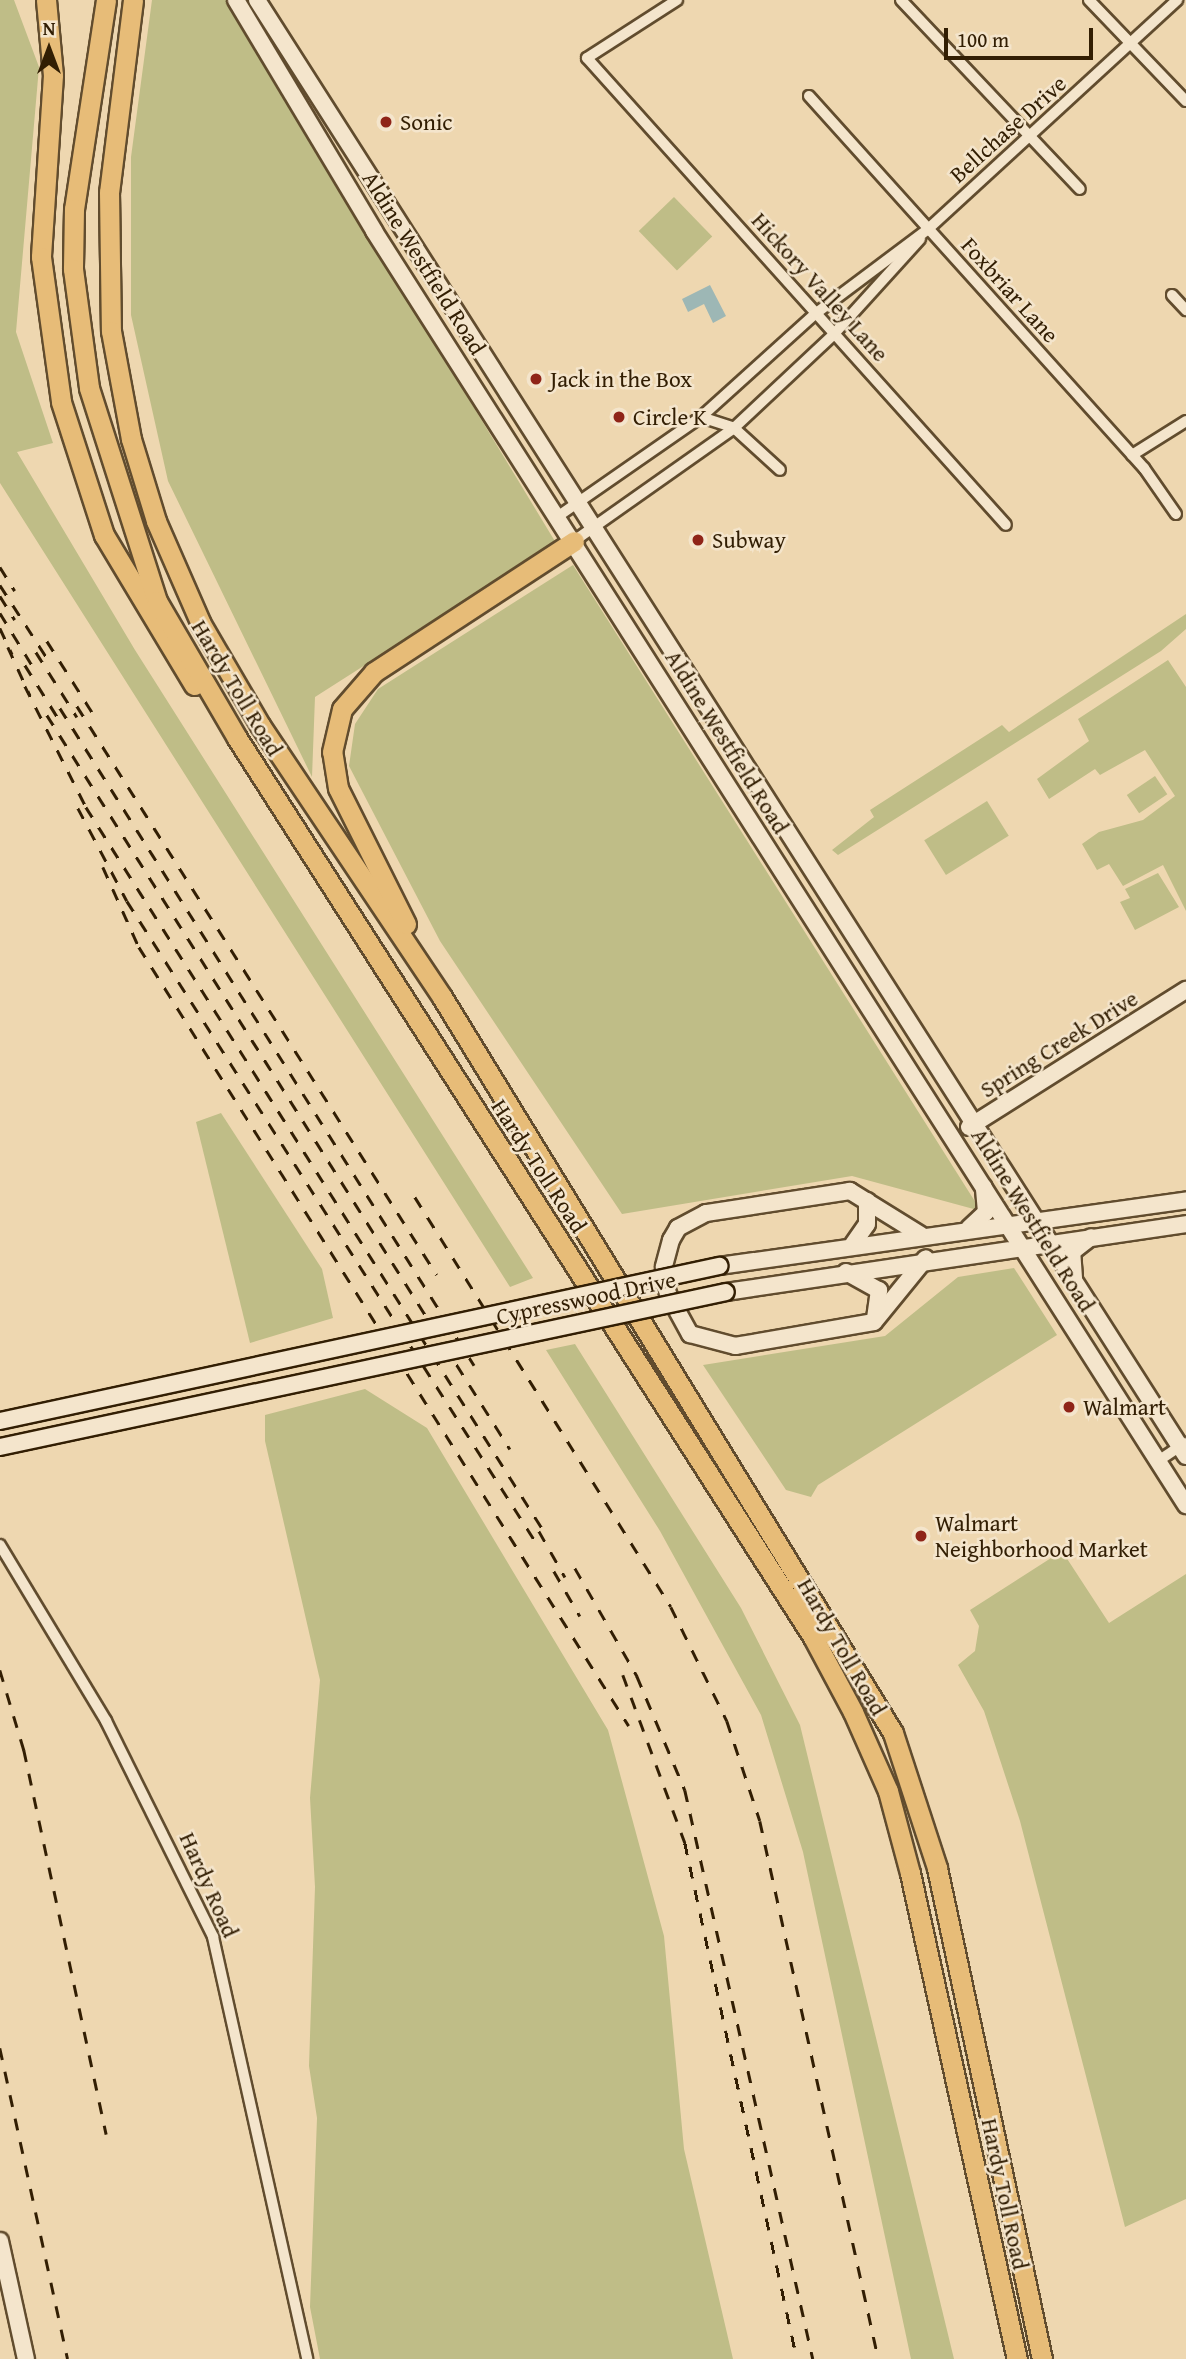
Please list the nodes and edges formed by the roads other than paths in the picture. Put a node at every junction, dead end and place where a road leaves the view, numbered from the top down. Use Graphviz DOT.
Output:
graph roads {
  1 [pos="46,0"];
  2 [pos="106,0"];
  3 [pos="133,0"];
  4 [pos="236,0"];
  5 [pos="257,0"];
  6 [pos="677,0"];
  7 [pos="901,0"];
  8 [pos="1089,0"];
  9 [pos="1177,0"];
  10 [pos="284,40"];
  11 [pos="1129,44"];
  12 [pos="267,48"];
  13 [pos="809,96"];
  14 [pos="1186,101"];
  15 [pos="1029,140"];
  16 [pos="349,147"];
  17 [pos="332,159"];
  18 [pos="1080,189"];
  19 [pos="927,230"];
  20 [pos="440,291"];
  21 [pos="1172,295"];
  22 [pos="421,303"];
  23 [pos="1186,310"];
  24 [pos="815,314"];
  25 [pos="834,334"];
  26 [pos="701,417"];
  27 [pos="1186,421"];
  28 [pos="734,428"];
  29 [pos="1132,455"];
  30 [pos="779,470"];
  31 [pos="577,504"];
  32 [pos="1176,513"];
  33 [pos="557,517"];
  34 [pos="1006,524"];
  35 [pos="594,529"];
  36 [pos="573,541"];
  37 [pos="710,708"];
  38 [pos="687,722"];
  39 [pos="237,738"];
  40 [pos="797,847"];
  41 [pos="775,860"];
  42 [pos="886,988"];
  43 [pos="1186,990"];
  44 [pos="442,997"];
  45 [pos="864,999"];
  46 [pos="976,1124"];
  47 [pos="955,1135"];
  48 [pos="981,1174"];
  49 [pos="1186,1200"];
  50 [pos="867,1201"];
  51 [pos="1034,1222"];
  52 [pos="1011,1224"];
  53 [pos="1186,1224"];
  54 [pos="967,1229"];
  55 [pos="921,1235"];
  56 [pos="1093,1236"];
  57 [pos="1048,1241"];
  58 [pos="853,1244"];
  59 [pos="1023,1245"];
  60 [pos="926,1258"];
  61 [pos="846,1272"];
  62 [pos="1079,1293"];
  63 [pos="874,1322"];
  64 [pos="0,1421"];
  65 [pos="0,1447"];
  66 [pos="1184,1448"];
  67 [pos="1158,1461"];
  68 [pos="1186,1505"];
  69 [pos="0,1545"];
  70 [pos="0,2245"];
  71 [pos="26,2359"];
  72 [pos="307,2359"];
  73 [pos="1017,2359"];
  74 [pos="1042,2359"];
  1 -- 39 [label="highway"];
  2 -- 39 [label="highway, Hardy Toll Road"];
  3 -- 44 [label="highway, Hardy Toll Road"];
  4 -- 12 [label="main road, Aldine Westfield Road"];
  5 -- 10 [label="main road, Aldine Westfield Road"];
  6 -- 24 [label="street, Hickory Valley Lane"];
  7 -- 15 [label="street"];
  8 -- 11 [label="street"];
  9 -- 11 [label="street, Bellchase Drive"];
  10 -- 12 [label="main road"];
  10 -- 16 [label="main road, Aldine Westfield Road"];
  11 -- 14 [label="street"];
  11 -- 15 [label="street, Bellchase Drive"];
  12 -- 17 [label="main road, Aldine Westfield Road"];
  13 -- 19 [label="street, Foxbriar Lane"];
  15 -- 18 [label="street"];
  15 -- 19 [label="street, Bellchase Drive"];
  16 -- 17 [label="main road"];
  16 -- 20 [label="main road, Aldine Westfield Road"];
  17 -- 22 [label="main road, Aldine Westfield Road"];
  19 -- 24 [label="street, Bellchase Drive"];
  19 -- 25 [label="street, Bellchase Drive"];
  19 -- 29 [label="street, Foxbriar Lane"];
  20 -- 22 [label="main road"];
  20 -- 31 [label="main road, Aldine Westfield Road"];
  21 -- 23 [label="street"];
  22 -- 33 [label="main road, Aldine Westfield Road"];
  24 -- 25 [label="street, Hickory Valley Lane"];
  24 -- 26 [label="street, Bellchase Drive"];
  25 -- 28 [label="street, Bellchase Drive"];
  25 -- 34 [label="street, Hickory Valley Lane"];
  26 -- 28 [label="street"];
  26 -- 31 [label="street, Bellchase Drive"];
  27 -- 29 [label="street"];
  28 -- 30 [label="street"];
  28 -- 35 [label="street, Bellchase Drive"];
  29 -- 32 [label="street, Foxbriar Lane"];
  31 -- 33 [label="street, Bellchase Drive"];
  31 -- 35 [label="main road, Aldine Westfield Road"];
  33 -- 36 [label="main road, Aldine Westfield Road"];
  35 -- 36 [label="street, Bellchase Drive"];
  35 -- 37 [label="main road, Aldine Westfield Road"];
  36 -- 38 [label="main road, Aldine Westfield Road"];
  36 -- 44 [label="highway"];
  37 -- 38 [label="main road"];
  37 -- 40 [label="main road, Aldine Westfield Road"];
  38 -- 41 [label="main road, Aldine Westfield Road"];
  39 -- 73 [label="highway, Hardy Toll Road"];
  40 -- 41 [label="main road"];
  40 -- 42 [label="main road, Aldine Westfield Road"];
  41 -- 45 [label="main road, Aldine Westfield Road"];
  42 -- 45 [label="main road"];
  42 -- 46 [label="main road, Aldine Westfield Road"];
  43 -- 46 [label="main road, Spring Creek Drive"];
  44 -- 74 [label="highway, Hardy Toll Road"];
  45 -- 47 [label="main road, Aldine Westfield Road"];
  46 -- 47 [label="main road, Spring Creek Drive"];
  46 -- 51 [label="main road, Aldine Westfield Road"];
  47 -- 48 [label="main road, Aldine Westfield Road"];
  48 -- 52 [label="main road, Aldine Westfield Road"];
  48 -- 54 [label="main road"];
  49 -- 51 [label="main road, Cypresswood Drive"];
  50 -- 55 [label="main road"];
  50 -- 58 [label="main road"];
  50 -- 63 [label="main road"];
  51 -- 52 [label="main road, Cypresswood Drive"];
  51 -- 57 [label="main road, Aldine Westfield Road"];
  52 -- 54 [label="main road, Cypresswood Drive"];
  52 -- 59 [label="main road, Aldine Westfield Road"];
  53 -- 56 [label="main road, Cypresswood Drive"];
  54 -- 55 [label="main road, Cypresswood Drive"];
  55 -- 58 [label="main road, Cypresswood Drive"];
  56 -- 57 [label="main road, Cypresswood Drive"];
  56 -- 62 [label="main road"];
  57 -- 59 [label="main road, Cypresswood Drive"];
  57 -- 62 [label="main road, Aldine Westfield Road"];
  58 -- 64 [label="main road, Cypresswood Drive, bridge"];
  59 -- 60 [label="main road, Cypresswood Drive"];
  59 -- 67 [label="main road, Aldine Westfield Road"];
  60 -- 61 [label="main road, Cypresswood Drive"];
  60 -- 63 [label="main road"];
  61 -- 63 [label="main road"];
  61 -- 65 [label="main road, Cypresswood Drive, bridge"];
  62 -- 66 [label="main road, Aldine Westfield Road"];
  66 -- 67 [label="street"];
  67 -- 68 [label="main road, Aldine Westfield Road"];
  69 -- 72 [label="street, Hardy Road"];
  70 -- 71 [label="main road"];
}
